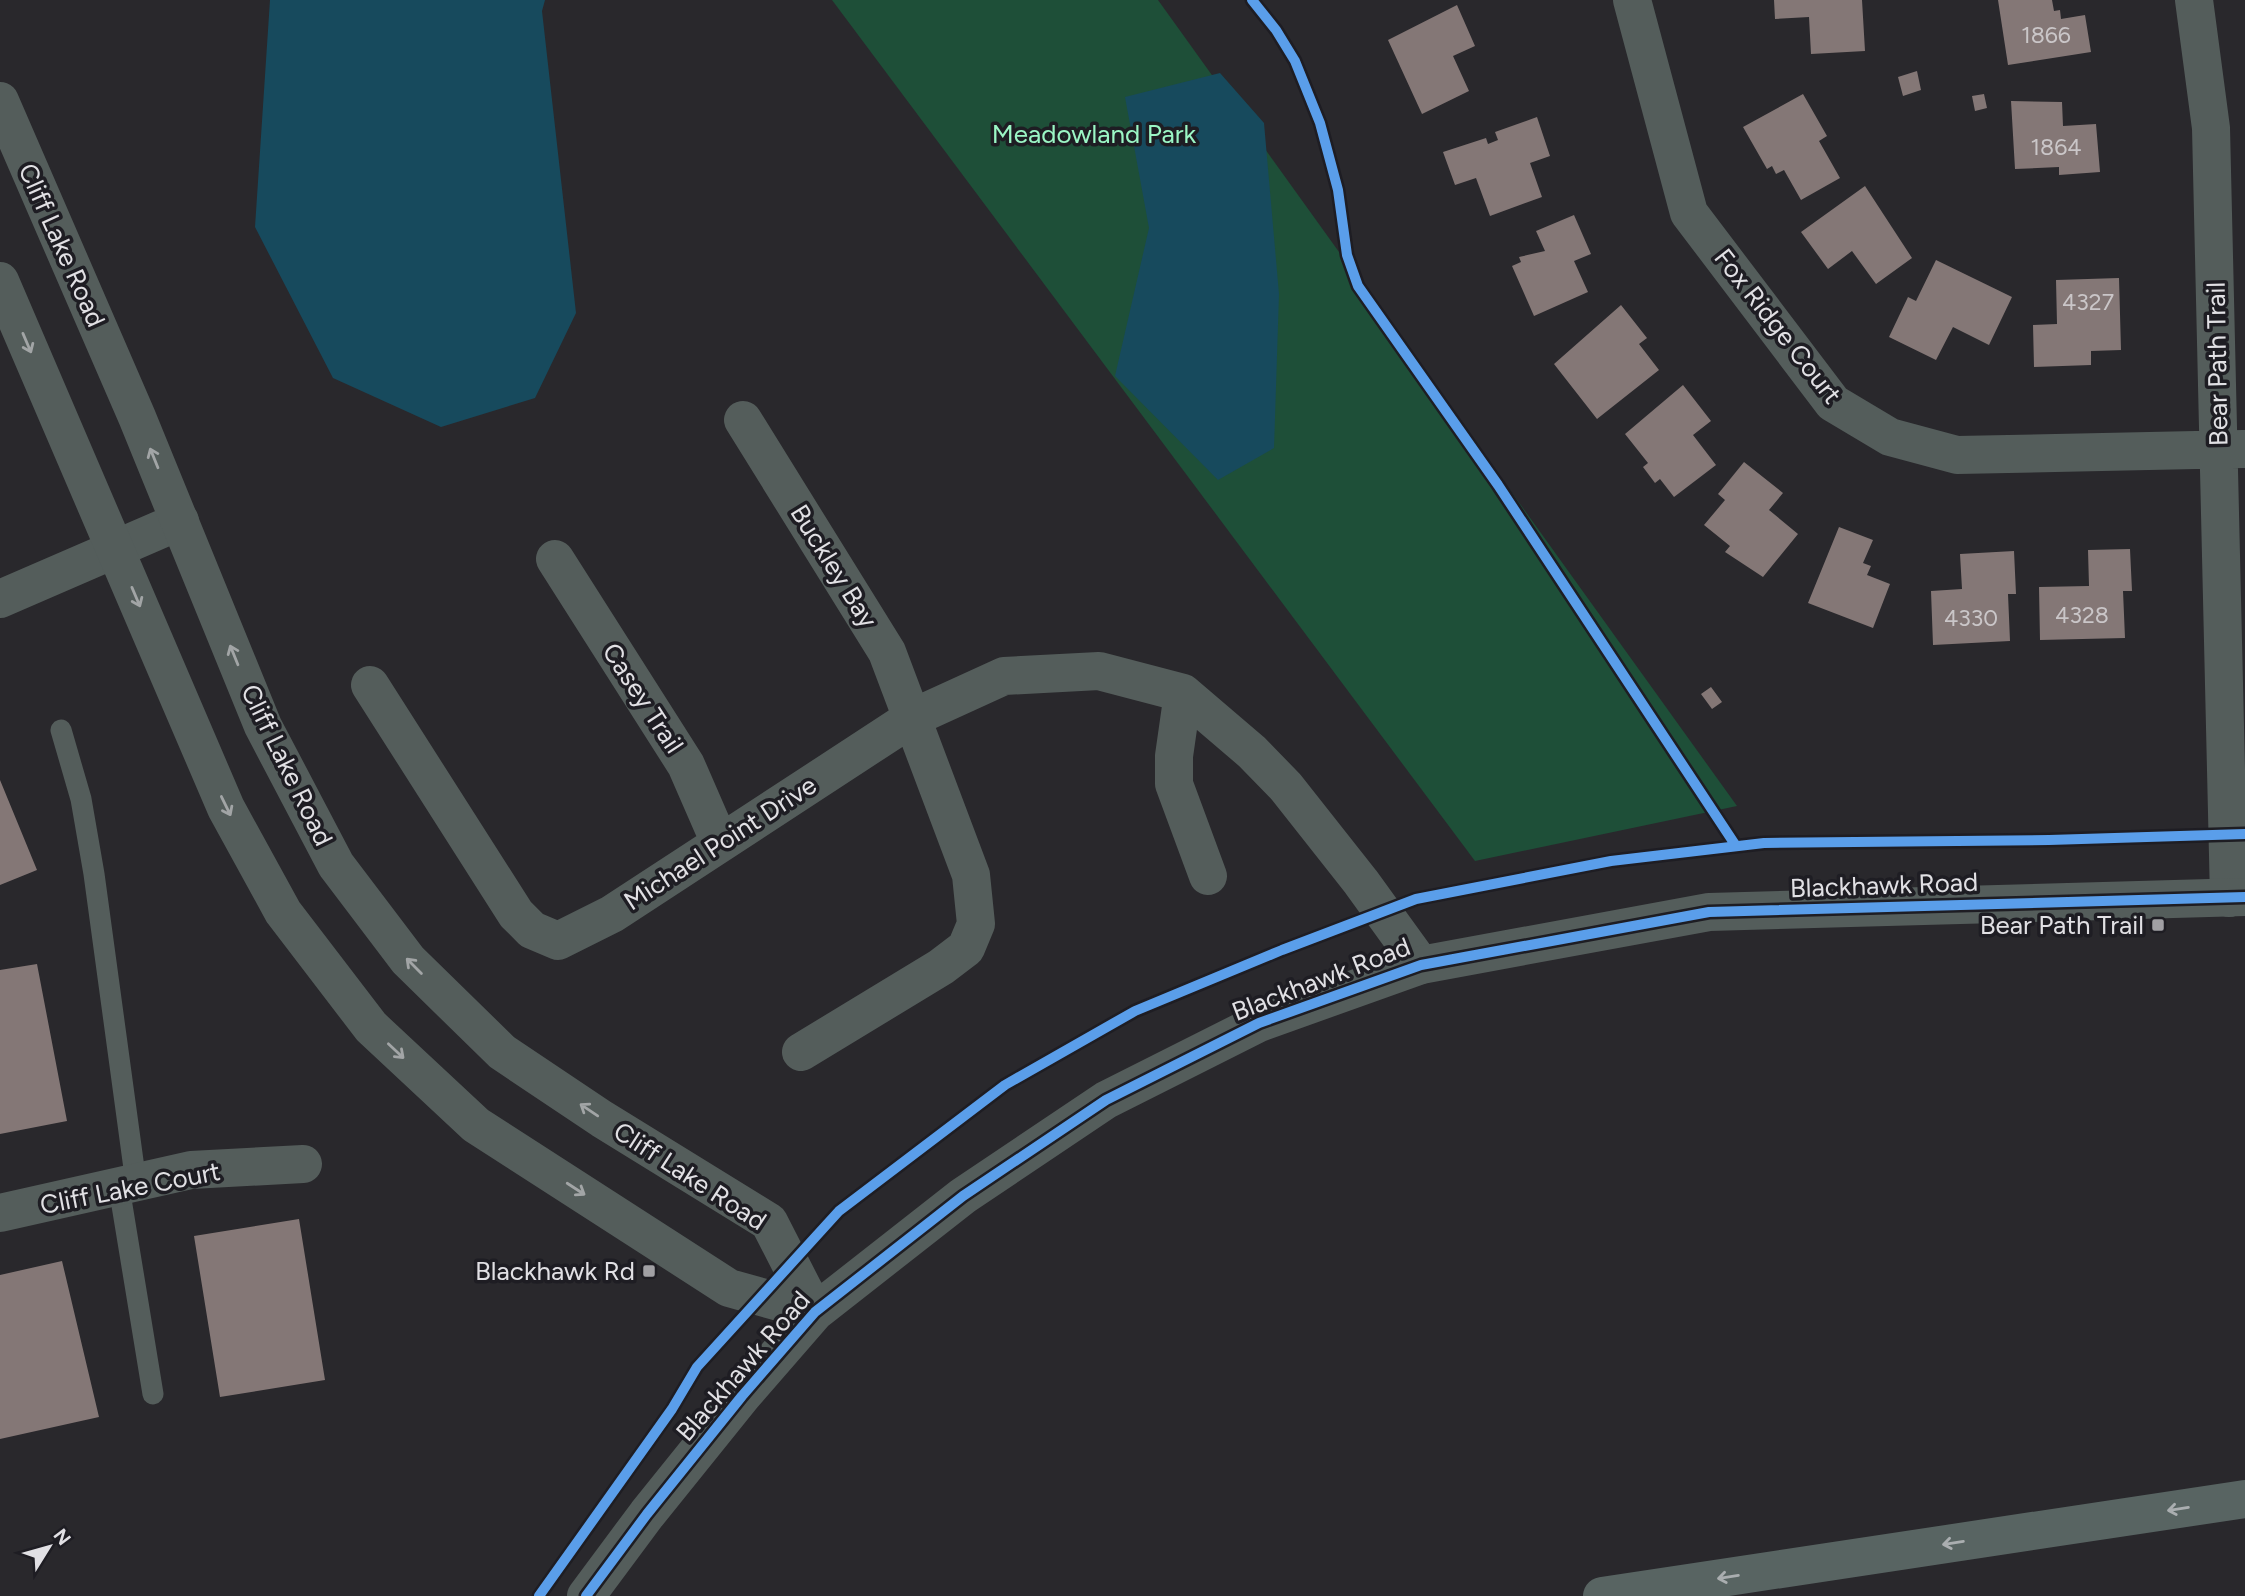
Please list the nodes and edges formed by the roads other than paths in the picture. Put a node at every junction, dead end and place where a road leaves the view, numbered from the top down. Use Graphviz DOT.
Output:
graph roads {
  1 [pos="1632,0"];
  2 [pos="2194,0"];
  3 [pos="0,101"];
  4 [pos="0,281"];
  5 [pos="743,420"];
  6 [pos="2232,450"];
  7 [pos="180,521"];
  8 [pos="115,549"];
  9 [pos="555,559"];
  10 [pos="0,599"];
  11 [pos="370,685"];
  12 [pos="1183,693"];
  13 [pos="912,718"];
  14 [pos="61,730"];
  15 [pos="720,843"];
  16 [pos="1208,876"];
  17 [pos="2237,898"];
  18 [pos="1421,965"];
  19 [pos="801,1052"];
  20 [pos="303,1164"];
  21 [pos="128,1185"];
  22 [pos="0,1213"];
  23 [pos="815,1312"];
  24 [pos="153,1394"];
  25 [pos="2245,1499"];
  26 [pos="586,1596"];
  27 [pos="1602,1596"];
  1 -- 6 [label="street, Fox Ridge Court"];
  2 -- 6 [label="street, Bear Path Trail"];
  7 -- 3 [label="street, Cliff Lake Road, one-way"];
  4 -- 8 [label="street, one-way"];
  5 -- 13 [label="street, Buckley Bay"];
  6 -- 17 [label="street, Bear Path Trail"];
  7 -- 8 [label="street"];
  23 -- 7 [label="street, Cliff Lake Road, one-way"];
  8 -- 10 [label="street"];
  8 -- 23 [label="street, one-way"];
  9 -- 15 [label="street, Casey Trail"];
  11 -- 15 [label="street, Michael Point Drive"];
  12 -- 13 [label="street, Michael Point Drive"];
  12 -- 16 [label="street"];
  12 -- 18 [label="street, Michael Point Drive"];
  13 -- 15 [label="street, Michael Point Drive"];
  13 -- 19 [label="street, Buckley Bay"];
  14 -- 21 [label="lane"];
  17 -- 18 [label="street, Blackhawk Road"];
  18 -- 23 [label="street, Blackhawk Road"];
  20 -- 21 [label="street, Cliff Lake Court"];
  21 -- 22 [label="street, Cliff Lake Court"];
  21 -- 24 [label="lane"];
  23 -- 26 [label="street, Blackhawk Road"];
  25 -- 27 [label="highway, one-way"];
}
